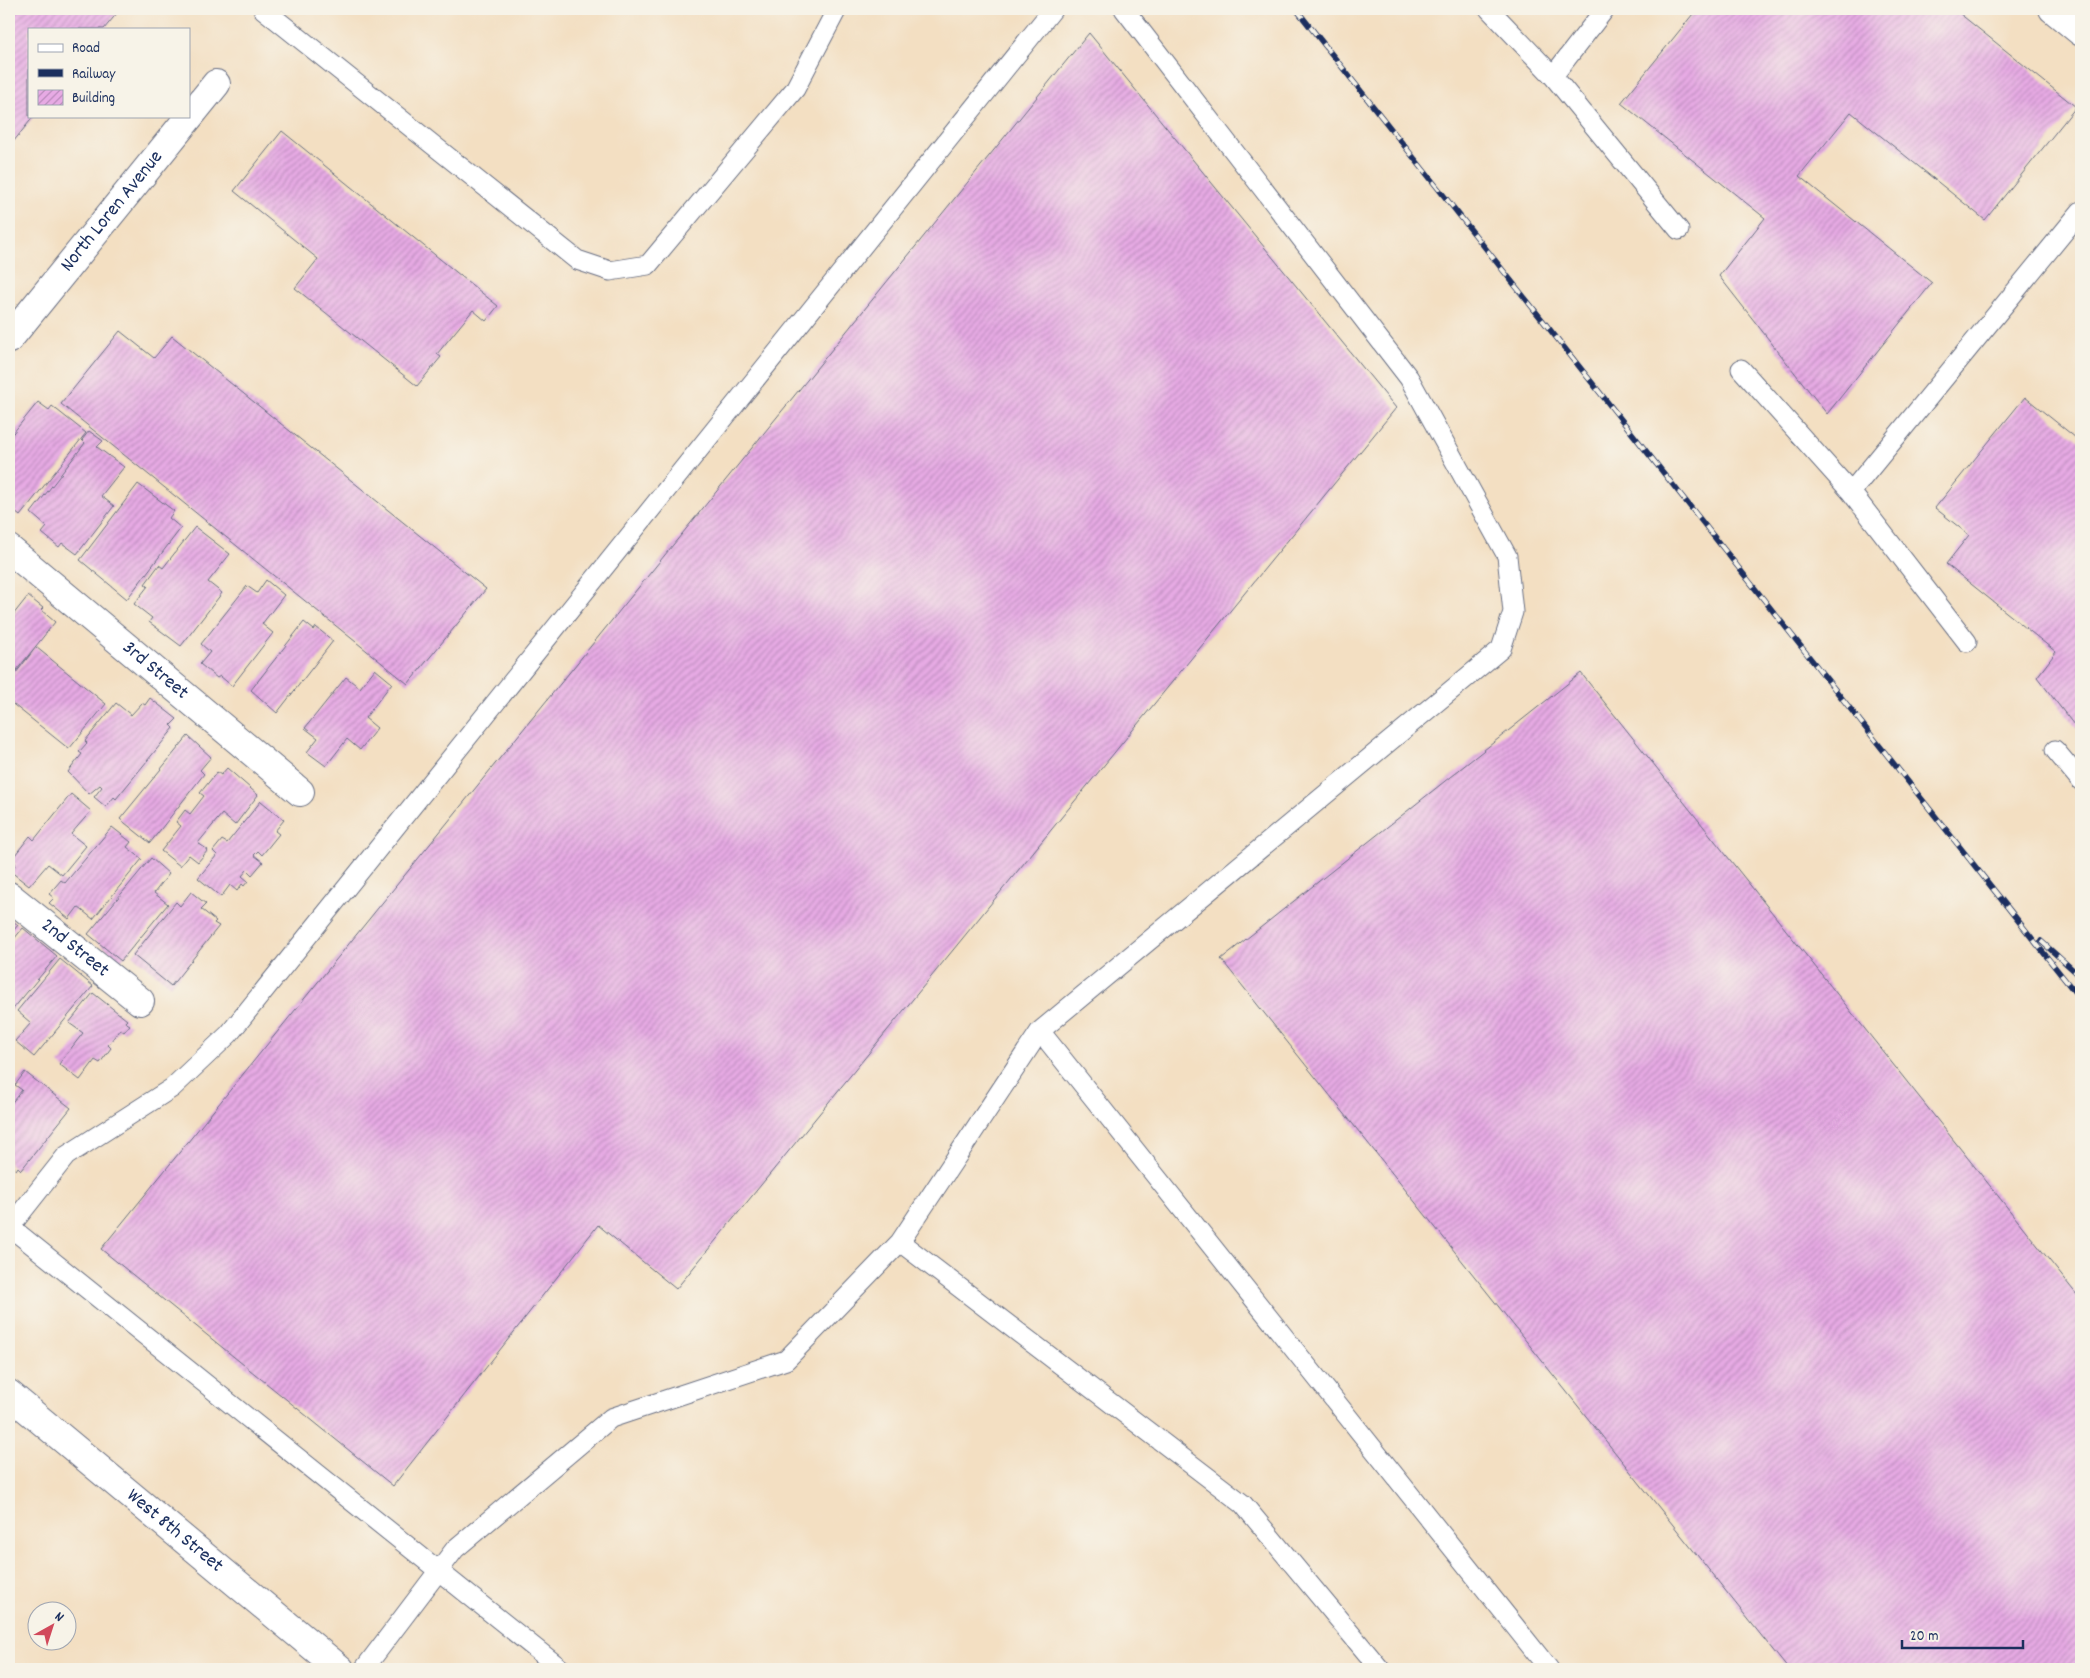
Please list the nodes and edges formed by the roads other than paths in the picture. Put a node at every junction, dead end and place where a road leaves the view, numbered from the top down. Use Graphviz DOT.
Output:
graph roads {
  1 [pos="263,9"];
  2 [pos="837,9"];
  3 [pos="1053,9"];
  4 [pos="1124,9"];
  5 [pos="1489,9"];
  6 [pos="1606,9"];
  7 [pos="2053,9"];
  8 [pos="2081,32"];
  9 [pos="1553,76"];
  10 [pos="216,84"];
  11 [pos="190,116"];
  12 [pos="188,118"];
  13 [pos="2081,211"];
  14 [pos="1679,230"];
  15 [pos="9,339"];
  16 [pos="1741,368"];
  17 [pos="1850,492"];
  18 [pos="9,549"];
  19 [pos="1966,642"];
  20 [pos="2055,750"];
  21 [pos="2081,781"];
  22 [pos="300,792"];
  23 [pos="9,896"];
  24 [pos="140,1001"];
  25 [pos="1040,1031"];
  26 [pos="9,1227"];
  27 [pos="900,1242"];
  28 [pos="9,1394"];
  29 [pos="439,1570"];
  30 [pos="340,1669"];
  31 [pos="364,1669"];
  32 [pos="561,1669"];
  33 [pos="1380,1669"];
  34 [pos="1549,1669"];
  1 -- 2 [label="lane"];
  3 -- 26 [label="lane"];
  4 -- 25 [label="lane"];
  5 -- 9 [label="lane"];
  6 -- 9 [label="lane"];
  7 -- 8 [label="street"];
  9 -- 14 [label="lane"];
  10 -- 11 [label="street, North Loren Avenue"];
  12 -- 15 [label="street, North Loren Avenue"];
  13 -- 17 [label="lane"];
  16 -- 17 [label="lane"];
  17 -- 19 [label="lane"];
  18 -- 22 [label="street, 3rd Street"];
  20 -- 21 [label="lane"];
  23 -- 24 [label="street, 2nd Street"];
  25 -- 27 [label="lane"];
  25 -- 34 [label="lane"];
  26 -- 29 [label="lane"];
  27 -- 29 [label="lane"];
  27 -- 33 [label="lane"];
  28 -- 30 [label="street, West 8th Street"];
  29 -- 31 [label="lane"];
  29 -- 32 [label="lane"];
}
